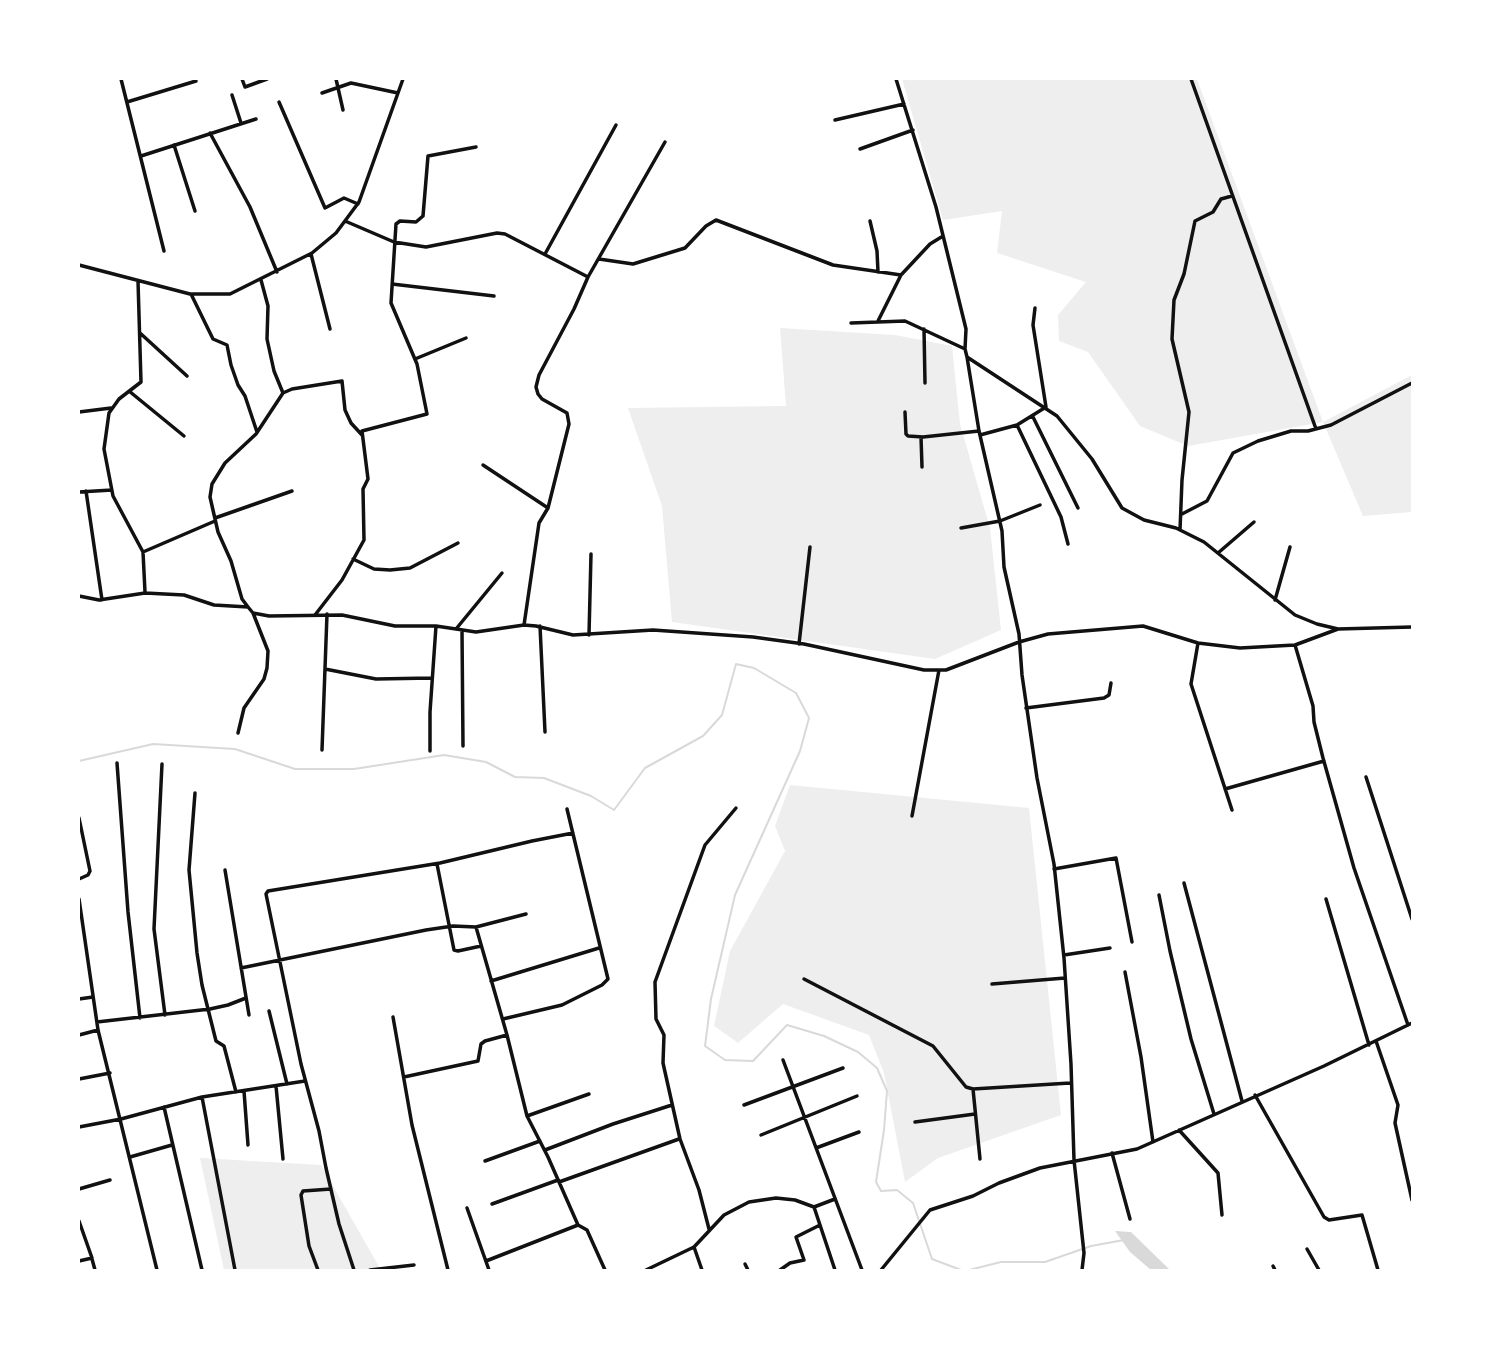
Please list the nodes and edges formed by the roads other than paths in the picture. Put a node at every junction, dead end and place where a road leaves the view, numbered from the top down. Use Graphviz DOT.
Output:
graph roads {
  1 [pos="121,79"];
  2 [pos="242,79"];
  3 [pos="267,79"];
  4 [pos="336,79"];
  5 [pos="403,79"];
  6 [pos="896,79"];
  7 [pos="1191,79"];
  8 [pos="196,81"];
  9 [pos="338,88"];
  10 [pos="322,93"];
  11 [pos="398,93"];
  12 [pos="232,95"];
  13 [pos="127,102"];
  14 [pos="279,102"];
  15 [pos="904,104"];
  16 [pos="343,110"];
  17 [pos="256,119"];
  18 [pos="835,120"];
  19 [pos="241,123"];
  20 [pos="616,125"];
  21 [pos="913,130"];
  22 [pos="210,133"];
  23 [pos="665,142"];
  24 [pos="174,145"];
  25 [pos="476,147"];
  26 [pos="860,149"];
  27 [pos="141,156"];
  28 [pos="1232,196"];
  29 [pos="358,204"];
  30 [pos="195,211"];
  31 [pos="870,221"];
  32 [pos="345,222"];
  33 [pos="943,236"];
  34 [pos="394,242"];
  35 [pos="164,251"];
  36 [pos="311,254"];
  37 [pos="545,254"];
  38 [pos="599,259"];
  39 [pos="79,265"];
  40 [pos="277,272"];
  41 [pos="878,272"];
  42 [pos="901,275"];
  43 [pos="587,277"];
  44 [pos="261,280"];
  45 [pos="138,281"];
  46 [pos="393,284"];
  47 [pos="191,294"];
  48 [pos="494,296"];
  49 [pos="1035,308"];
  50 [pos="878,321"];
  51 [pos="851,323"];
  52 [pos="330,329"];
  53 [pos="923,329"];
  54 [pos="140,333"];
  55 [pos="466,338"];
  56 [pos="965,349"];
  57 [pos="967,357"];
  58 [pos="415,359"];
  59 [pos="187,376"];
  60 [pos="925,383"];
  61 [pos="1412,383"];
  62 [pos="129,391"];
  63 [pos="283,393"];
  64 [pos="1046,407"];
  65 [pos="113,408"];
  66 [pos="79,412"];
  67 [pos="905,412"];
  68 [pos="1032,416"];
  69 [pos="1017,425"];
  70 [pos="1316,429"];
  71 [pos="257,433"];
  72 [pos="980,433"];
  73 [pos="362,435"];
  74 [pos="184,436"];
  75 [pos="921,437"];
  76 [pos="483,465"];
  77 [pos="922,467"];
  78 [pos="112,491"];
  79 [pos="292,491"];
  80 [pos="79,492"];
  81 [pos="86,492"];
  82 [pos="1040,505"];
  83 [pos="548,508"];
  84 [pos="1078,508"];
  85 [pos="1181,514"];
  86 [pos="215,519"];
  87 [pos="1000,521"];
  88 [pos="1254,522"];
  89 [pos="961,528"];
  90 [pos="1180,530"];
  91 [pos="458,543"];
  92 [pos="1068,544"];
  93 [pos="810,547"];
  94 [pos="1290,547"];
  95 [pos="143,552"];
  96 [pos="1218,553"];
  97 [pos="591,554"];
  98 [pos="353,559"];
  99 [pos="502,573"];
  100 [pos="145,593"];
  101 [pos="79,596"];
  102 [pos="102,600"];
  103 [pos="1275,600"];
  104 [pos="248,607"];
  105 [pos="253,613"];
  106 [pos="327,614"];
  107 [pos="315,615"];
  108 [pos="524,625"];
  109 [pos="436,626"];
  110 [pos="540,626"];
  111 [pos="1412,627"];
  112 [pos="456,629"];
  113 [pos="1338,629"];
  114 [pos="462,630"];
  115 [pos="589,635"];
  116 [pos="1018,642"];
  117 [pos="799,643"];
  118 [pos="1198,643"];
  119 [pos="1295,645"];
  120 [pos="325,669"];
  121 [pos="939,670"];
  122 [pos="432,678"];
  123 [pos="1111,682"];
  124 [pos="1026,708"];
  125 [pos="544,732"];
  126 [pos="238,733"];
  127 [pos="463,747"];
  128 [pos="322,750"];
  129 [pos="430,751"];
  130 [pos="1324,761"];
  131 [pos="117,763"];
  132 [pos="162,764"];
  133 [pos="1366,777"];
  134 [pos="1226,789"];
  135 [pos="195,793"];
  136 [pos="736,808"];
  137 [pos="567,809"];
  138 [pos="1232,810"];
  139 [pos="912,816"];
  140 [pos="79,818"];
  141 [pos="573,833"];
  142 [pos="81,839"];
  143 [pos="438,863"];
  144 [pos="1054,869"];
  145 [pos="225,870"];
  146 [pos="79,879"];
  147 [pos="1184,883"];
  148 [pos="1159,895"];
  149 [pos="79,899"];
  150 [pos="1326,900"];
  151 [pos="526,914"];
  152 [pos="1412,919"];
  153 [pos="449,926"];
  154 [pos="476,927"];
  155 [pos="1132,942"];
  156 [pos="481,946"];
  157 [pos="600,948"];
  158 [pos="1110,948"];
  159 [pos="1064,956"];
  160 [pos="279,960"];
  161 [pos="242,968"];
  162 [pos="1125,972"];
  163 [pos="1065,978"];
  164 [pos="804,979"];
  165 [pos="491,981"];
  166 [pos="992,984"];
  167 [pos="93,997"];
  168 [pos="246,998"];
  169 [pos="79,999"];
  170 [pos="210,1009"];
  171 [pos="269,1011"];
  172 [pos="164,1015"];
  173 [pos="249,1015"];
  174 [pos="393,1017"];
  175 [pos="140,1018"];
  176 [pos="503,1019"];
  177 [pos="97,1023"];
  178 [pos="1410,1024"];
  179 [pos="98,1030"];
  180 [pos="79,1035"];
  181 [pos="507,1035"];
  182 [pos="1376,1041"];
  183 [pos="1369,1045"];
  184 [pos="783,1060"];
  185 [pos="843,1068"];
  186 [pos="110,1073"];
  187 [pos="404,1077"];
  188 [pos="79,1079"];
  189 [pos="305,1081"];
  190 [pos="1070,1083"];
  191 [pos="287,1084"];
  192 [pos="793,1085"];
  193 [pos="276,1086"];
  194 [pos="973,1089"];
  195 [pos="244,1091"];
  196 [pos="236,1092"];
  197 [pos="589,1094"];
  198 [pos="1255,1095"];
  199 [pos="857,1096"];
  200 [pos="202,1097"];
  201 [pos="1242,1101"];
  202 [pos="672,1105"];
  203 [pos="744,1105"];
  204 [pos="164,1107"];
  205 [pos="975,1114"];
  206 [pos="1214,1114"];
  207 [pos="527,1116"];
  208 [pos="805,1116"];
  209 [pos="121,1119"];
  210 [pos="915,1122"];
  211 [pos="79,1127"];
  212 [pos="1179,1130"];
  213 [pos="859,1132"];
  214 [pos="761,1135"];
  215 [pos="680,1139"];
  216 [pos="540,1141"];
  217 [pos="1153,1142"];
  218 [pos="173,1145"];
  219 [pos="248,1145"];
  220 [pos="816,1148"];
  221 [pos="545,1150"];
  222 [pos="1112,1153"];
  223 [pos="130,1157"];
  224 [pos="283,1159"];
  225 [pos="980,1159"];
  226 [pos="1074,1160"];
  227 [pos="485,1161"];
  228 [pos="110,1180"];
  229 [pos="559,1181"];
  230 [pos="79,1189"];
  231 [pos="331,1189"];
  232 [pos="835,1199"];
  233 [pos="1412,1200"];
  234 [pos="492,1204"];
  235 [pos="467,1208"];
  236 [pos="814,1208"];
  237 [pos="1222,1215"];
  238 [pos="1130,1219"];
  239 [pos="79,1221"];
  240 [pos="578,1225"];
  241 [pos="820,1225"];
  242 [pos="80,1226"];
  243 [pos="709,1229"];
  244 [pos="694,1247"];
  245 [pos="1307,1249"];
  246 [pos="92,1258"];
  247 [pos="79,1261"];
  248 [pos="486,1261"];
  249 [pos="745,1264"];
  250 [pos="414,1265"];
  251 [pos="95,1270"];
  252 [pos="157,1270"];
  253 [pos="202,1270"];
  254 [pos="235,1270"];
  255 [pos="318,1270"];
  256 [pos="354,1270"];
  257 [pos="370,1270"];
  258 [pos="448,1270"];
  259 [pos="489,1270"];
  260 [pos="605,1270"];
  261 [pos="646,1270"];
  262 [pos="702,1270"];
  263 [pos="748,1270"];
  264 [pos="780,1270"];
  265 [pos="835,1270"];
  266 [pos="862,1270"];
  267 [pos="881,1270"];
  268 [pos="1082,1270"];
  269 [pos="1319,1270"];
  270 [pos="1378,1270"];
  1 -- 13 [label="street"];
  2 -- 3 [label="street"];
  4 -- 9 [label="street"];
  5 -- 11 [label="street"];
  6 -- 15 [label="street"];
  7 -- 28 [label="street"];
  8 -- 13 [label="street"];
  9 -- 10 [label="street"];
  9 -- 11 [label="street"];
  9 -- 16 [label="street"];
  11 -- 29 [label="street"];
  12 -- 19 [label="street"];
  13 -- 27 [label="street"];
  14 -- 29 [label="street"];
  15 -- 18 [label="street"];
  15 -- 21 [label="street"];
  17 -- 19 [label="street"];
  19 -- 22 [label="street"];
  20 -- 37 [label="street"];
  21 -- 26 [label="street"];
  21 -- 33 [label="street"];
  22 -- 24 [label="street"];
  22 -- 40 [label="street"];
  23 -- 38 [label="street"];
  24 -- 27 [label="street"];
  24 -- 30 [label="street"];
  25 -- 34 [label="street"];
  27 -- 35 [label="street"];
  28 -- 70 [label="street"];
  28 -- 85 [label="street"];
  29 -- 32 [label="street"];
  31 -- 41 [label="street"];
  32 -- 34 [label="street"];
  32 -- 36 [label="street"];
  33 -- 42 [label="street"];
  33 -- 56 [label="street"];
  34 -- 37 [label="street"];
  34 -- 46 [label="street"];
  36 -- 40 [label="street"];
  36 -- 52 [label="street"];
  37 -- 43 [label="street"];
  38 -- 41 [label="street"];
  38 -- 43 [label="street"];
  39 -- 45 [label="street"];
  40 -- 44 [label="street"];
  41 -- 42 [label="street"];
  42 -- 50 [label="street"];
  43 -- 83 [label="street"];
  44 -- 47 [label="street"];
  44 -- 63 [label="street"];
  45 -- 47 [label="street"];
  45 -- 54 [label="street"];
  46 -- 48 [label="street"];
  46 -- 58 [label="street"];
  47 -- 71 [label="street"];
  49 -- 64 [label="street"];
  50 -- 51 [label="street"];
  50 -- 53 [label="street"];
  53 -- 56 [label="street"];
  53 -- 60 [label="street"];
  54 -- 59 [label="street"];
  54 -- 62 [label="street"];
  55 -- 58 [label="street"];
  56 -- 57 [label="street"];
  57 -- 64 [label="street"];
  57 -- 72 [label="street"];
  58 -- 73 [label="street"];
  61 -- 70 [label="street"];
  62 -- 65 [label="street"];
  62 -- 74 [label="street"];
  63 -- 71 [label="street"];
  63 -- 73 [label="street"];
  64 -- 68 [label="street"];
  64 -- 90 [label="street"];
  65 -- 66 [label="street"];
  65 -- 78 [label="street"];
  67 -- 75 [label="street"];
  68 -- 69 [label="street"];
  68 -- 84 [label="street"];
  69 -- 72 [label="street"];
  69 -- 92 [label="street"];
  70 -- 85 [label="street"];
  71 -- 86 [label="street"];
  72 -- 75 [label="street"];
  72 -- 87 [label="street"];
  73 -- 98 [label="street"];
  75 -- 77 [label="street"];
  76 -- 83 [label="street"];
  78 -- 81 [label="street"];
  78 -- 95 [label="street"];
  79 -- 86 [label="street"];
  80 -- 81 [label="street"];
  81 -- 102 [label="street"];
  82 -- 87 [label="street"];
  83 -- 108 [label="street"];
  85 -- 90 [label="street"];
  86 -- 95 [label="street"];
  86 -- 104 [label="street"];
  87 -- 89 [label="street"];
  87 -- 116 [label="street"];
  88 -- 96 [label="street"];
  90 -- 96 [label="street"];
  91 -- 98 [label="street"];
  93 -- 117 [label="street"];
  94 -- 103 [label="street"];
  95 -- 100 [label="street"];
  96 -- 103 [label="street"];
  97 -- 115 [label="street"];
  98 -- 107 [label="street"];
  99 -- 112 [label="street"];
  100 -- 102 [label="street"];
  100 -- 104 [label="street"];
  101 -- 102 [label="street"];
  103 -- 113 [label="street"];
  104 -- 105 [label="street"];
  105 -- 107 [label="street"];
  105 -- 126 [label="street"];
  106 -- 107 [label="street"];
  106 -- 109 [label="street"];
  106 -- 120 [label="street"];
  108 -- 110 [label="street"];
  108 -- 114 [label="street"];
  109 -- 112 [label="street"];
  109 -- 122 [label="street"];
  110 -- 115 [label="street"];
  110 -- 125 [label="street"];
  111 -- 113 [label="street"];
  112 -- 114 [label="street"];
  113 -- 119 [label="street"];
  114 -- 127 [label="street"];
  115 -- 117 [label="street"];
  116 -- 118 [label="street"];
  116 -- 121 [label="street"];
  116 -- 124 [label="street"];
  117 -- 121 [label="street"];
  118 -- 119 [label="street"];
  118 -- 134 [label="street"];
  119 -- 130 [label="street"];
  120 -- 122 [label="street"];
  120 -- 128 [label="street"];
  121 -- 139 [label="street"];
  122 -- 129 [label="street"];
  123 -- 124 [label="street"];
  124 -- 144 [label="street"];
  130 -- 134 [label="street"];
  130 -- 178 [label="street"];
  131 -- 175 [label="street"];
  132 -- 172 [label="street"];
  133 -- 152 [label="street"];
  134 -- 138 [label="street"];
  135 -- 170 [label="street"];
  136 -- 202 [label="street"];
  137 -- 141 [label="street"];
  140 -- 142 [label="street"];
  141 -- 143 [label="street"];
  141 -- 157 [label="street"];
  142 -- 146 [label="street"];
  143 -- 153 [label="street"];
  143 -- 160 [label="street"];
  144 -- 155 [label="street"];
  144 -- 159 [label="street"];
  145 -- 161 [label="street"];
  147 -- 201 [label="street"];
  148 -- 206 [label="street"];
  149 -- 167 [label="street"];
  150 -- 183 [label="street"];
  151 -- 154 [label="street"];
  153 -- 154 [label="street"];
  153 -- 156 [label="street"];
  153 -- 160 [label="street"];
  154 -- 156 [label="street"];
  156 -- 165 [label="street"];
  157 -- 165 [label="street"];
  157 -- 176 [label="street"];
  158 -- 159 [label="street"];
  159 -- 163 [label="street"];
  160 -- 161 [label="street"];
  160 -- 189 [label="street"];
  161 -- 168 [label="street"];
  162 -- 217 [label="street"];
  163 -- 166 [label="street"];
  163 -- 190 [label="street"];
  164 -- 194 [label="street"];
  165 -- 176 [label="street"];
  167 -- 169 [label="street"];
  167 -- 177 [label="street"];
  168 -- 170 [label="street"];
  168 -- 173 [label="street"];
  170 -- 172 [label="street"];
  170 -- 196 [label="street"];
  171 -- 191 [label="street"];
  172 -- 175 [label="street"];
  174 -- 187 [label="street"];
  175 -- 177 [label="street"];
  176 -- 181 [label="street"];
  177 -- 179 [label="street"];
  178 -- 182 [label="street"];
  179 -- 180 [label="street"];
  179 -- 186 [label="street"];
  181 -- 187 [label="street"];
  181 -- 207 [label="street"];
  182 -- 183 [label="street"];
  182 -- 233 [label="street"];
  183 -- 198 [label="street"];
  184 -- 192 [label="street"];
  185 -- 192 [label="street"];
  186 -- 188 [label="street"];
  186 -- 209 [label="street"];
  187 -- 258 [label="street"];
  189 -- 191 [label="street"];
  189 -- 231 [label="street"];
  190 -- 194 [label="street"];
  190 -- 226 [label="street"];
  191 -- 193 [label="street"];
  192 -- 203 [label="street"];
  192 -- 208 [label="street"];
  193 -- 195 [label="street"];
  193 -- 224 [label="street"];
  194 -- 205 [label="street"];
  195 -- 196 [label="street"];
  195 -- 219 [label="street"];
  196 -- 200 [label="street"];
  197 -- 207 [label="street"];
  198 -- 201 [label="street"];
  198 -- 270 [label="street"];
  199 -- 208 [label="street"];
  200 -- 204 [label="street"];
  200 -- 254 [label="street"];
  201 -- 206 [label="street"];
  202 -- 215 [label="street"];
  202 -- 221 [label="street"];
  204 -- 209 [label="street"];
  204 -- 218 [label="street"];
  205 -- 210 [label="street"];
  205 -- 225 [label="street"];
  206 -- 212 [label="street"];
  207 -- 216 [label="street"];
  208 -- 214 [label="street"];
  208 -- 220 [label="street"];
  209 -- 211 [label="street"];
  209 -- 223 [label="street"];
  212 -- 217 [label="street"];
  212 -- 237 [label="street"];
  213 -- 220 [label="street"];
  215 -- 229 [label="street"];
  215 -- 243 [label="street"];
  216 -- 221 [label="street"];
  216 -- 227 [label="street"];
  217 -- 222 [label="street"];
  218 -- 223 [label="street"];
  218 -- 253 [label="street"];
  220 -- 232 [label="street"];
  221 -- 229 [label="street"];
  222 -- 226 [label="street"];
  222 -- 238 [label="street"];
  223 -- 252 [label="street"];
  226 -- 267 [label="street"];
  226 -- 268 [label="street"];
  228 -- 230 [label="street"];
  229 -- 234 [label="street"];
  229 -- 240 [label="street"];
  231 -- 255 [label="street"];
  231 -- 256 [label="street"];
  232 -- 236 [label="street"];
  232 -- 266 [label="street"];
  235 -- 248 [label="street"];
  236 -- 241 [label="street"];
  236 -- 243 [label="street"];
  239 -- 242 [label="street"];
  240 -- 248 [label="street"];
  240 -- 260 [label="street"];
  241 -- 264 [label="street"];
  241 -- 265 [label="street"];
  242 -- 246 [label="street"];
  243 -- 244 [label="street"];
  244 -- 261 [label="street"];
  244 -- 262 [label="street"];
  245 -- 269 [label="street"];
  246 -- 247 [label="street"];
  246 -- 251 [label="street"];
  248 -- 259 [label="street"];
  249 -- 263 [label="street"];
  250 -- 257 [label="street"];
}
